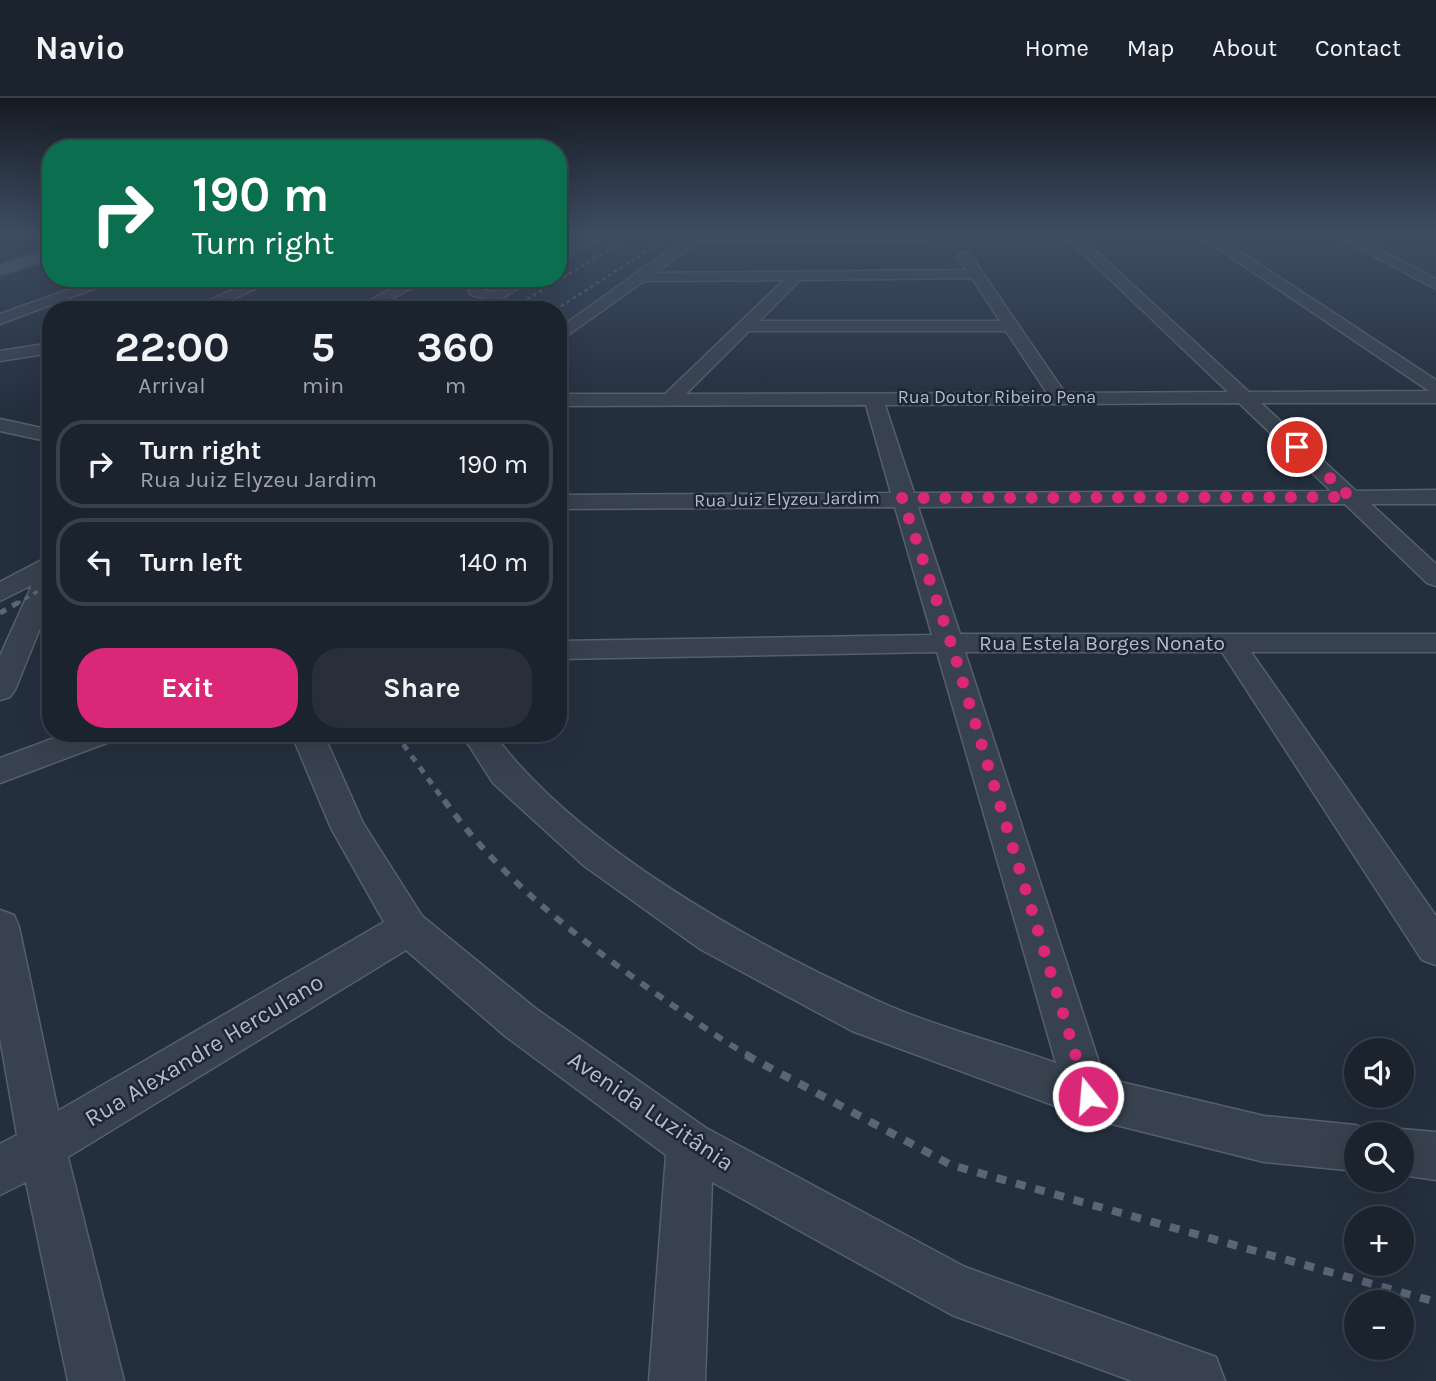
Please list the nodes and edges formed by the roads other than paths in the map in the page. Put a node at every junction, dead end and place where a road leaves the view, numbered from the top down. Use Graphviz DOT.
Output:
graph roads {
  1 [pos="68,293"];
  2 [pos="236,293"];
  3 [pos="393,293"];
  4 [pos="480,293"];
  5 [pos="501,293"];
  6 [pos="618,293"];
  7 [pos="778,293"];
  8 [pos="989,293"];
  9 [pos="1132,293"];
  10 [pos="1293,293"];
  11 [pos="496,296"];
  12 [pos="42,301"];
  13 [pos="43,301"];
  14 [pos="217,301"];
  15 [pos="377,301"];
  16 [pos="488,301"];
  17 [pos="8,312"];
  18 [pos="42,318"];
  19 [pos="0,319"];
  20 [pos="744,326"];
  21 [pos="1011,326"];
  22 [pos="567,330"];
  23 [pos="42,349"];
  24 [pos="0,356"];
  25 [pos="1436,388"];
  26 [pos="673,397"];
  27 [pos="873,397"];
  28 [pos="1059,397"];
  29 [pos="1243,397"];
  30 [pos="1436,397"];
  31 [pos="567,400"];
  32 [pos="0,425"];
  33 [pos="42,434"];
  34 [pos="1350,497"];
  35 [pos="1436,497"];
  36 [pos="902,498"];
  37 [pos="567,502"];
  38 [pos="42,568"];
  39 [pos="1436,578"];
  40 [pos="23,581"];
  41 [pos="951,643"];
  42 [pos="1436,643"];
  43 [pos="1231,644"];
  44 [pos="567,650"];
  45 [pos="0,690"];
  46 [pos="77,742"];
  47 [pos="311,742"];
  48 [pos="483,742"];
  49 [pos="0,771"];
  50 [pos="0,927"];
  51 [pos="408,928"];
  52 [pos="1436,948"];
  53 [pos="1088,1096"];
  54 [pos="691,1144"];
  55 [pos="42,1146"];
  56 [pos="1344,1147"];
  57 [pos="1414,1153"];
  58 [pos="1436,1156"];
  59 [pos="0,1171"];
  60 [pos="1196,1379"];
  61 [pos="96,1381"];
  62 [pos="677,1381"];
  1 -- 13 [label="street"];
  2 -- 14 [label="street"];
  3 -- 15 [label="street"];
  4 -- 11 [label="street"];
  5 -- 11 [label="street"];
  6 -- 22 [label="street"];
  7 -- 20 [label="street"];
  8 -- 21 [label="street"];
  9 -- 29 [label="street"];
  10 -- 25 [label="street"];
  11 -- 16 [label="street"];
  12 -- 17 [label="street"];
  17 -- 18 [label="street"];
  17 -- 19 [label="street"];
  20 -- 21 [label="street"];
  20 -- 26 [label="street"];
  21 -- 28 [label="street"];
  23 -- 24 [label="street"];
  26 -- 27 [label="street, Rua Doutor Ribeiro Pena"];
  26 -- 31 [label="street, Rua Doutor Ribeiro Pena"];
  27 -- 28 [label="street, Rua Doutor Ribeiro Pena"];
  27 -- 36 [label="street"];
  28 -- 29 [label="street, Rua Doutor Ribeiro Pena"];
  29 -- 30 [label="street, Rua Doutor Ribeiro Pena"];
  29 -- 34 [label="street"];
  32 -- 33 [label="street"];
  34 -- 35 [label="street, Rua Juiz Elyzeu Jardim"];
  34 -- 36 [label="street, Rua Juiz Elyzeu Jardim"];
  34 -- 39 [label="street"];
  36 -- 37 [label="street, Rua Juiz Elyzeu Jardim"];
  36 -- 41 [label="street"];
  38 -- 40 [label="street"];
  40 -- 45 [label="street"];
  41 -- 43 [label="street, Rua Estela Borges Nonato"];
  41 -- 44 [label="street, Rua Estela Borges Nonato"];
  41 -- 53 [label="street"];
  42 -- 43 [label="street, Rua Estela Borges Nonato"];
  43 -- 52 [label="street"];
  46 -- 49 [label="street"];
  47 -- 51 [label="street, Avenida Luzitânia"];
  48 -- 53 [label="street"];
  50 -- 55 [label="street"];
  51 -- 54 [label="street, Avenida Luzitânia"];
  51 -- 55 [label="street, Rua Alexandre Herculano"];
  53 -- 56 [label="street"];
  54 -- 60 [label="street, Avenida Luzitânia"];
  54 -- 62 [label="street"];
  55 -- 59 [label="street, Rua Alexandre Herculano"];
  55 -- 61 [label="street"];
  57 -- 58 [label="street"];
}
